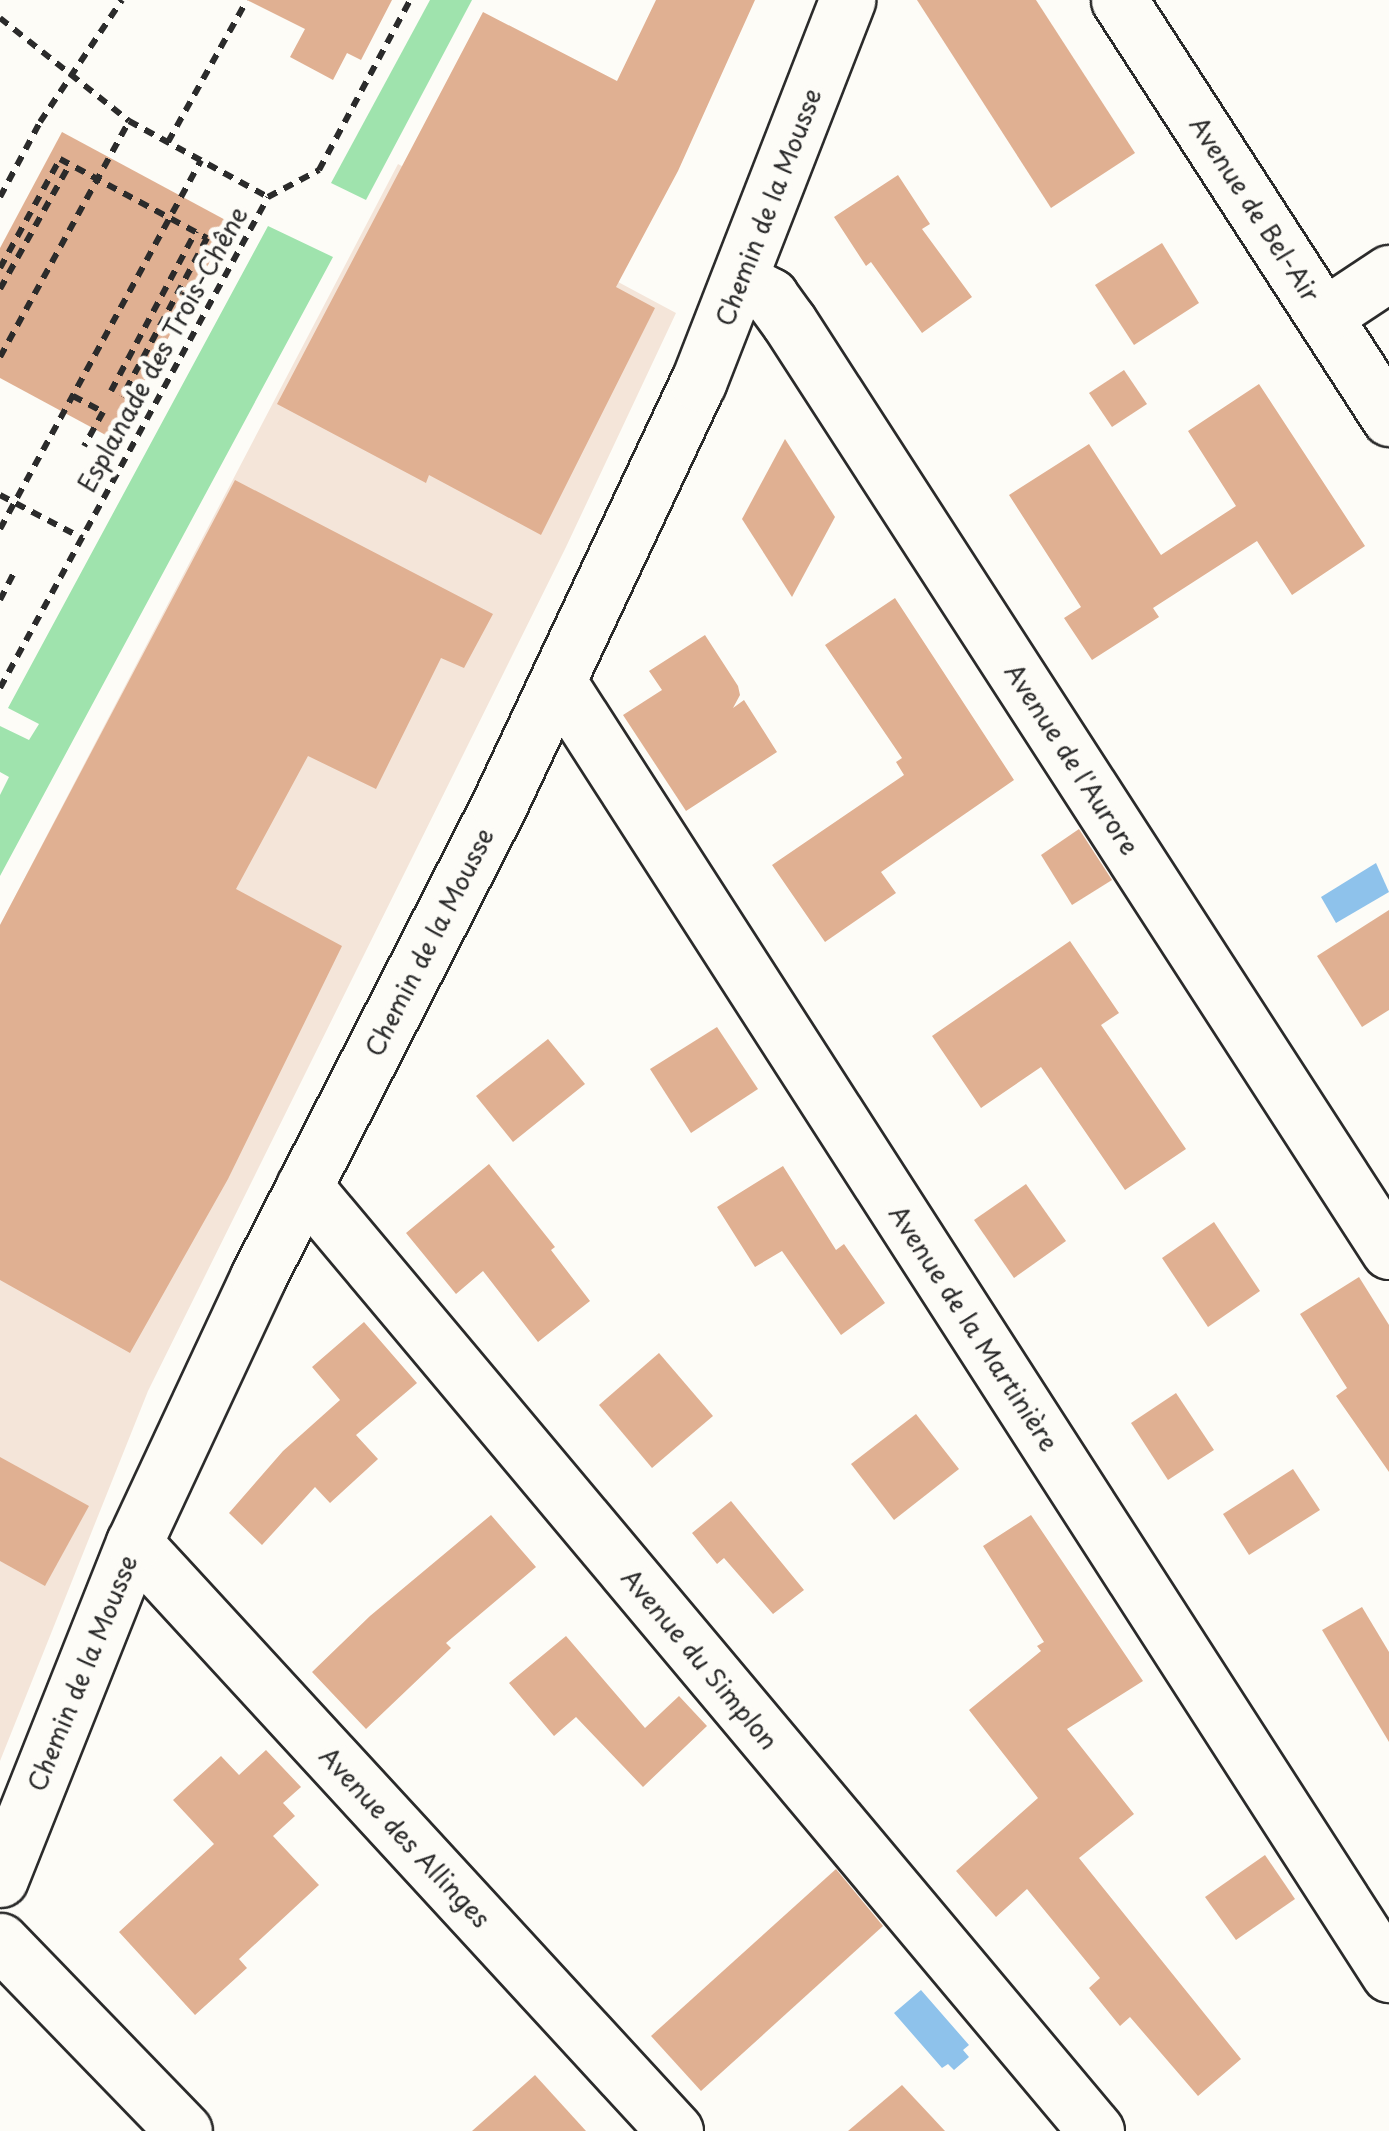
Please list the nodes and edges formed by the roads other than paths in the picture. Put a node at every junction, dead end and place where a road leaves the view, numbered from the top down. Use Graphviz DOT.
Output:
graph roads {
  1 [pos="848,0"];
  2 [pos="1120,0"];
  3 [pos="1389,274"];
  4 [pos="742,280"];
  5 [pos="1324,316"];
  6 [pos="1389,418"];
  7 [pos="559,683"];
  8 [pos="304,1186"];
  9 [pos="1389,1251"];
  10 [pos="134,1543"];
  11 [pos="0,1879"];
  12 [pos="0,1942"];
  13 [pos="1389,1974"];
  14 [pos="184,2131"];
  15 [pos="675,2131"];
  16 [pos="1096,2131"];
  1 -- 4 [label="street, Chemin de la Mousse"];
  2 -- 5 [label="street, Avenue de Bel-Air"];
  3 -- 5 [label="street"];
  4 -- 7 [label="street, Chemin de la Mousse"];
  4 -- 9 [label="street, Avenue de l'Aurore"];
  5 -- 6 [label="street, Avenue de Bel-Air"];
  7 -- 8 [label="street, Chemin de la Mousse"];
  7 -- 13 [label="street, Avenue de la Martinière"];
  8 -- 10 [label="street, Chemin de la Mousse"];
  8 -- 16 [label="street, Avenue du Simplon"];
  10 -- 11 [label="street, Chemin de la Mousse"];
  10 -- 15 [label="street, Avenue des Allinges"];
  12 -- 14 [label="street"];
}
